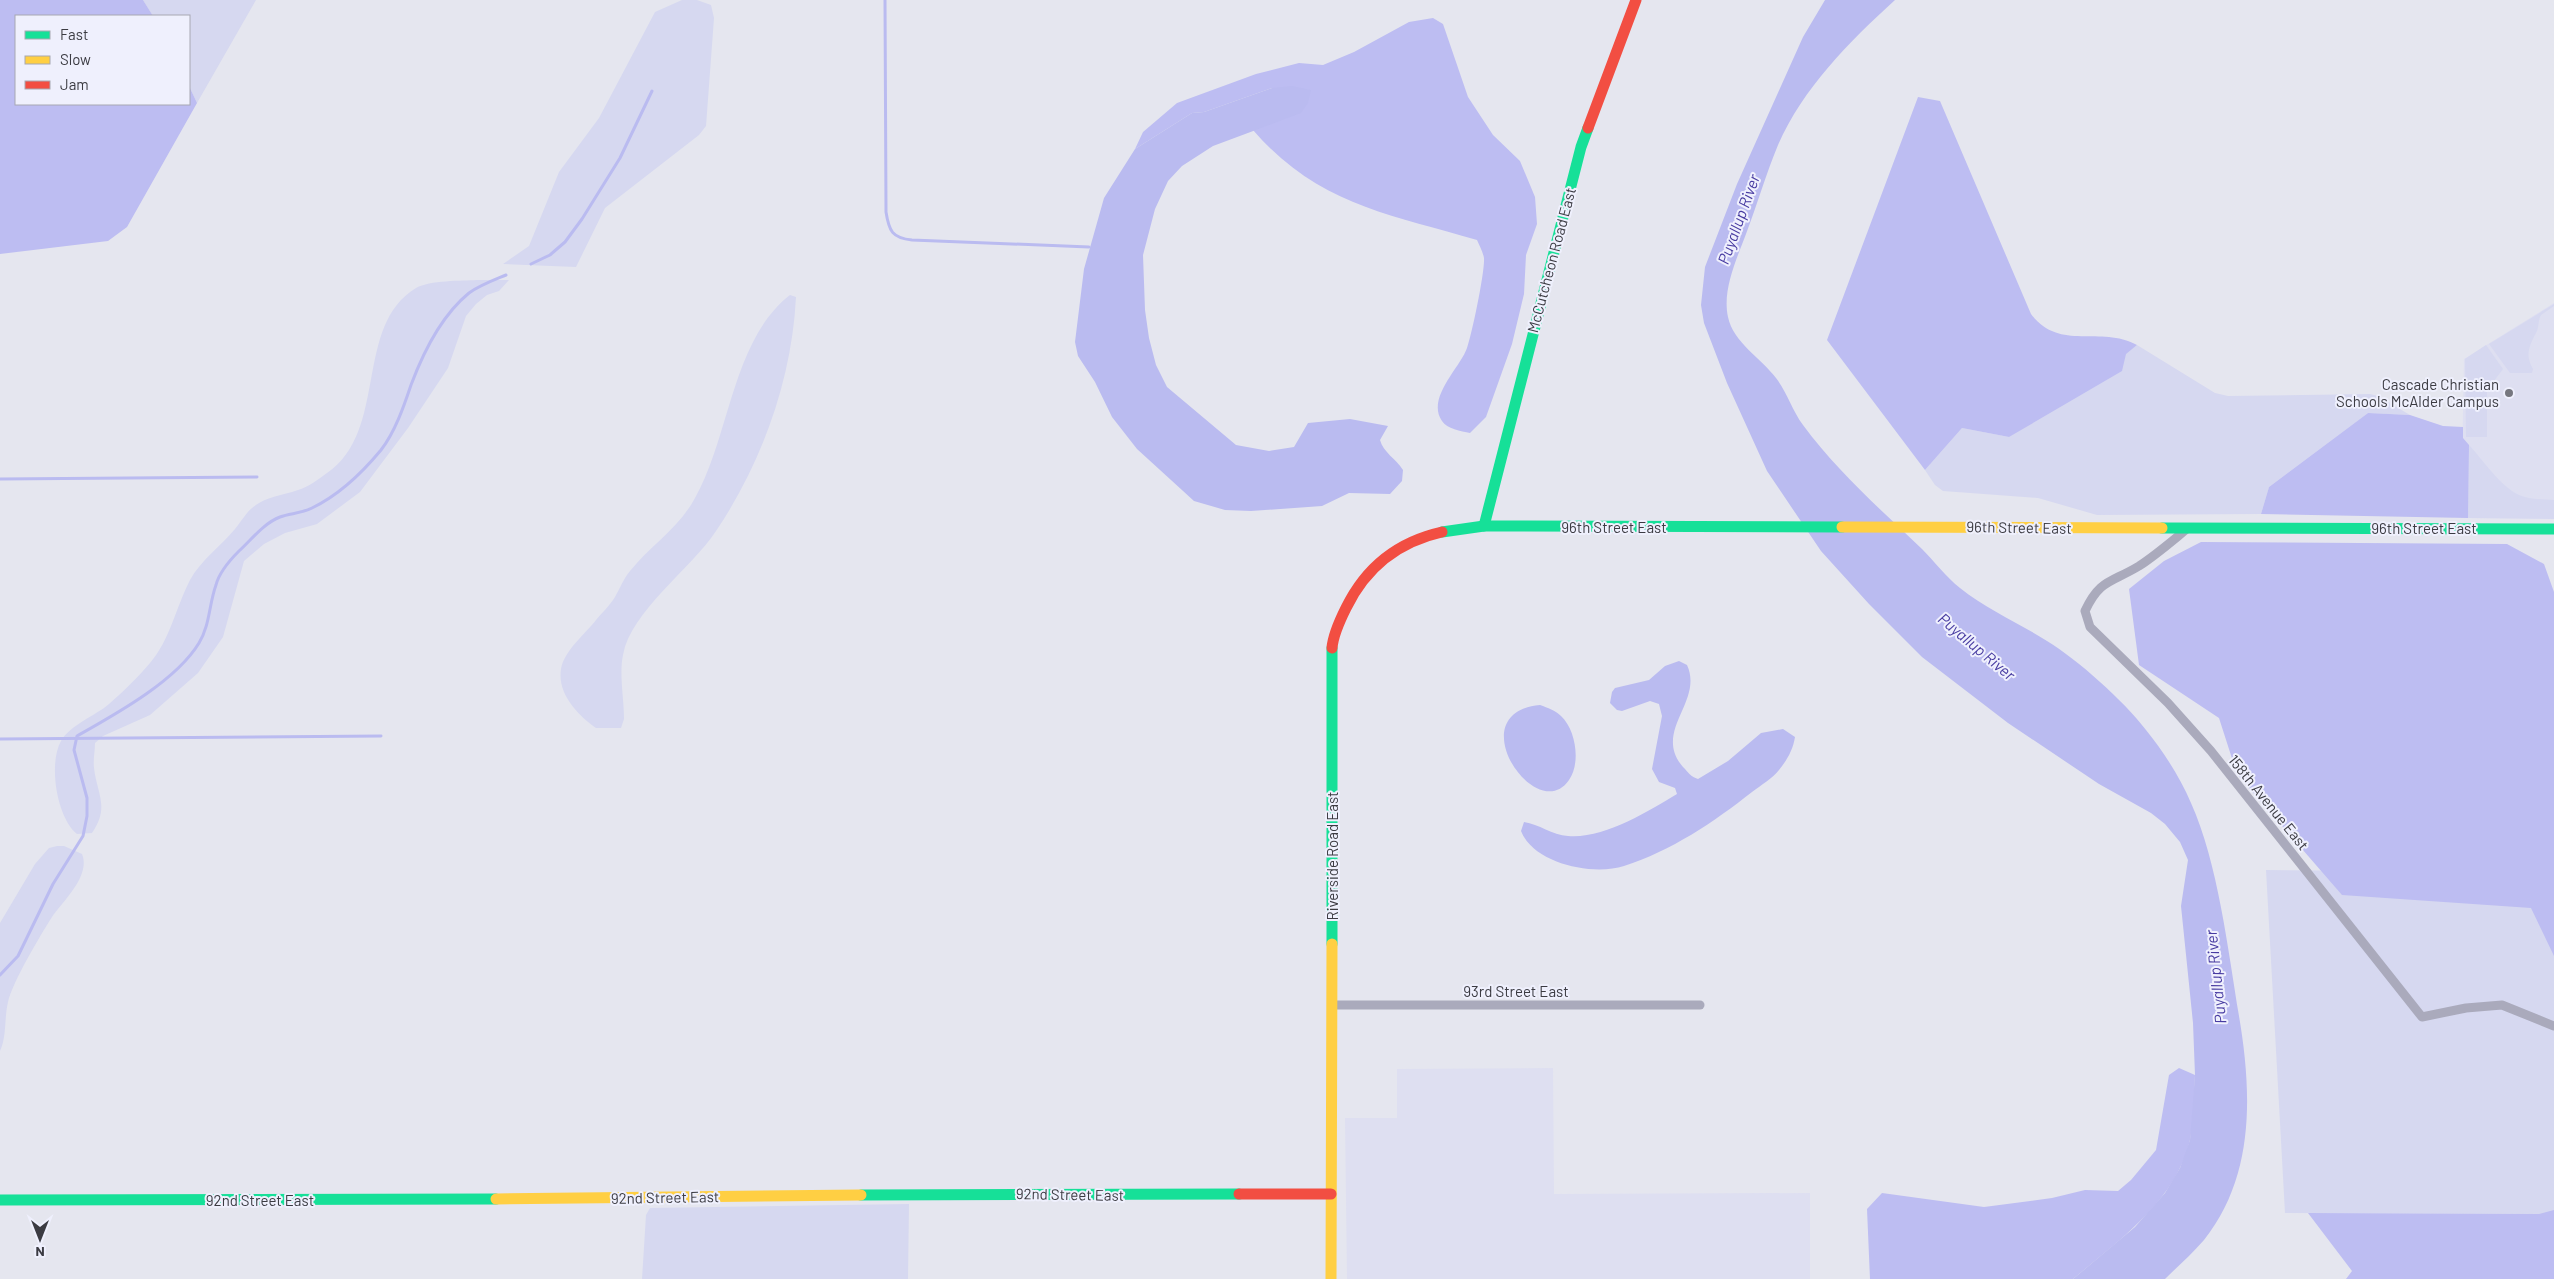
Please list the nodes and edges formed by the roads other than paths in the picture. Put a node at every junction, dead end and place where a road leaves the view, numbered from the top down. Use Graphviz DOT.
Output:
graph roads {
  1 [pos="1636,0"];
  2 [pos="1484,526"];
  3 [pos="2188,528"];
  4 [pos="2554,528"];
  5 [pos="1332,1005"];
  6 [pos="1700,1005"];
  7 [pos="2554,1026"];
  8 [pos="1330,1194"];
  9 [pos="0,1200"];
  10 [pos="1331,1279"];
  1 -- 2 [label="street, McCutcheon Road East"];
  2 -- 3 [label="street, 96th Street East"];
  2 -- 5 [label="street, Riverside Road East"];
  3 -- 4 [label="street, 96th Street East"];
  3 -- 7 [label="street, 158th Avenue East"];
  5 -- 6 [label="street, 93rd Street East"];
  5 -- 8 [label="street, Riverside Road East"];
  8 -- 9 [label="street, 92nd Street East"];
  8 -- 10 [label="street, Riverside Road East"];
}
